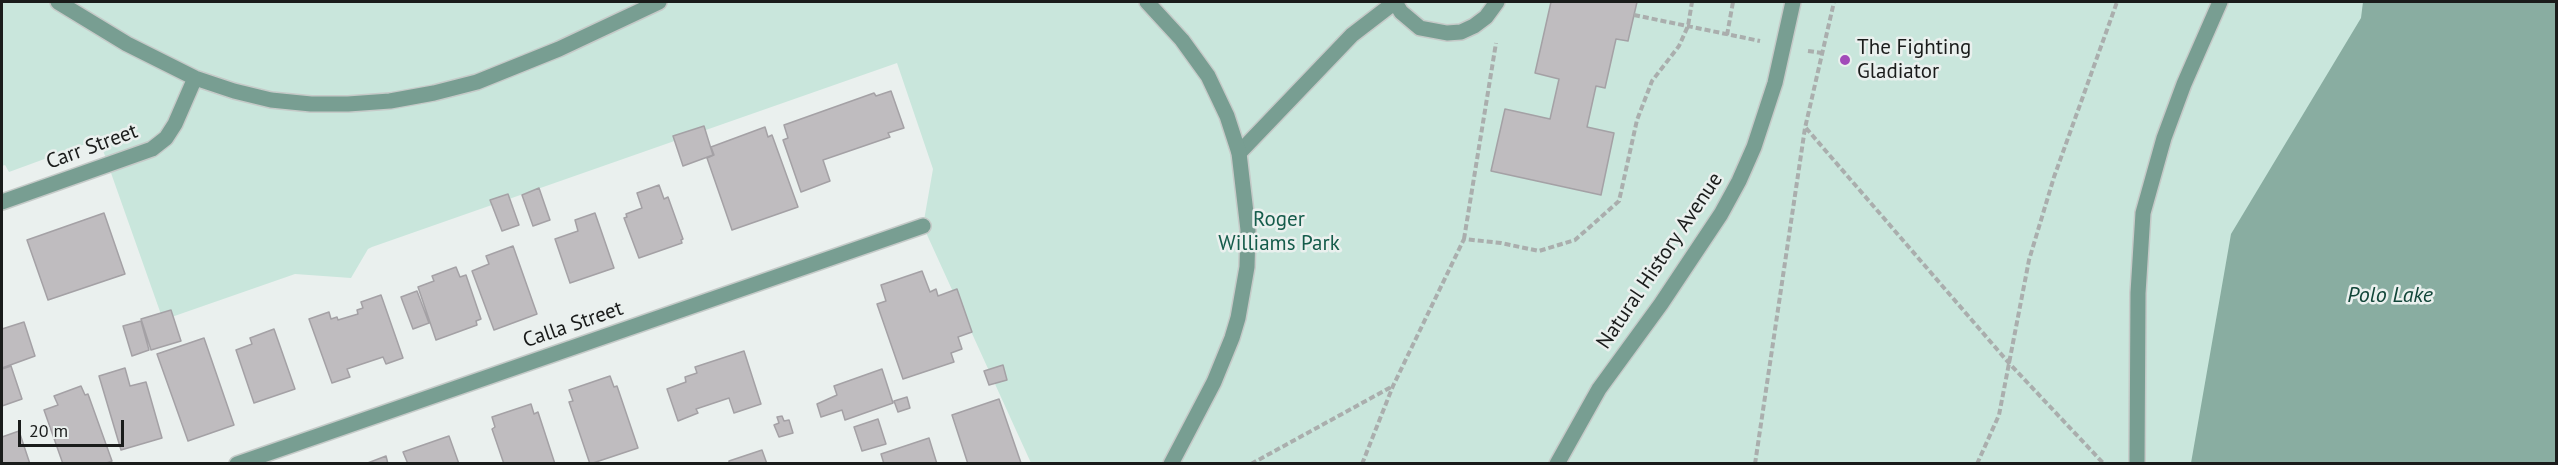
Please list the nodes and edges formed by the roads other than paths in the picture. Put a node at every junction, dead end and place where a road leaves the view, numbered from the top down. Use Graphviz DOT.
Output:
graph roads {
  1 [pos="58,2"];
  2 [pos="659,2"];
  3 [pos="1147,2"];
  4 [pos="1395,2"];
  5 [pos="1497,2"];
  6 [pos="1793,2"];
  7 [pos="2220,2"];
  8 [pos="195,78"];
  9 [pos="1239,153"];
  10 [pos="2,202"];
  11 [pos="923,226"];
  12 [pos="237,464"];
  13 [pos="1171,464"];
  14 [pos="1557,464"];
  15 [pos="2137,464"];
  1 -- 8 [label="street"];
  2 -- 8 [label="street"];
  3 -- 9 [label="street"];
  4 -- 5 [label="street"];
  4 -- 9 [label="street"];
  6 -- 14 [label="street, Natural History Avenue"];
  7 -- 15 [label="street"];
  8 -- 10 [label="street, Carr Street"];
  9 -- 13 [label="street"];
  11 -- 12 [label="street, Calla Street"];
}
